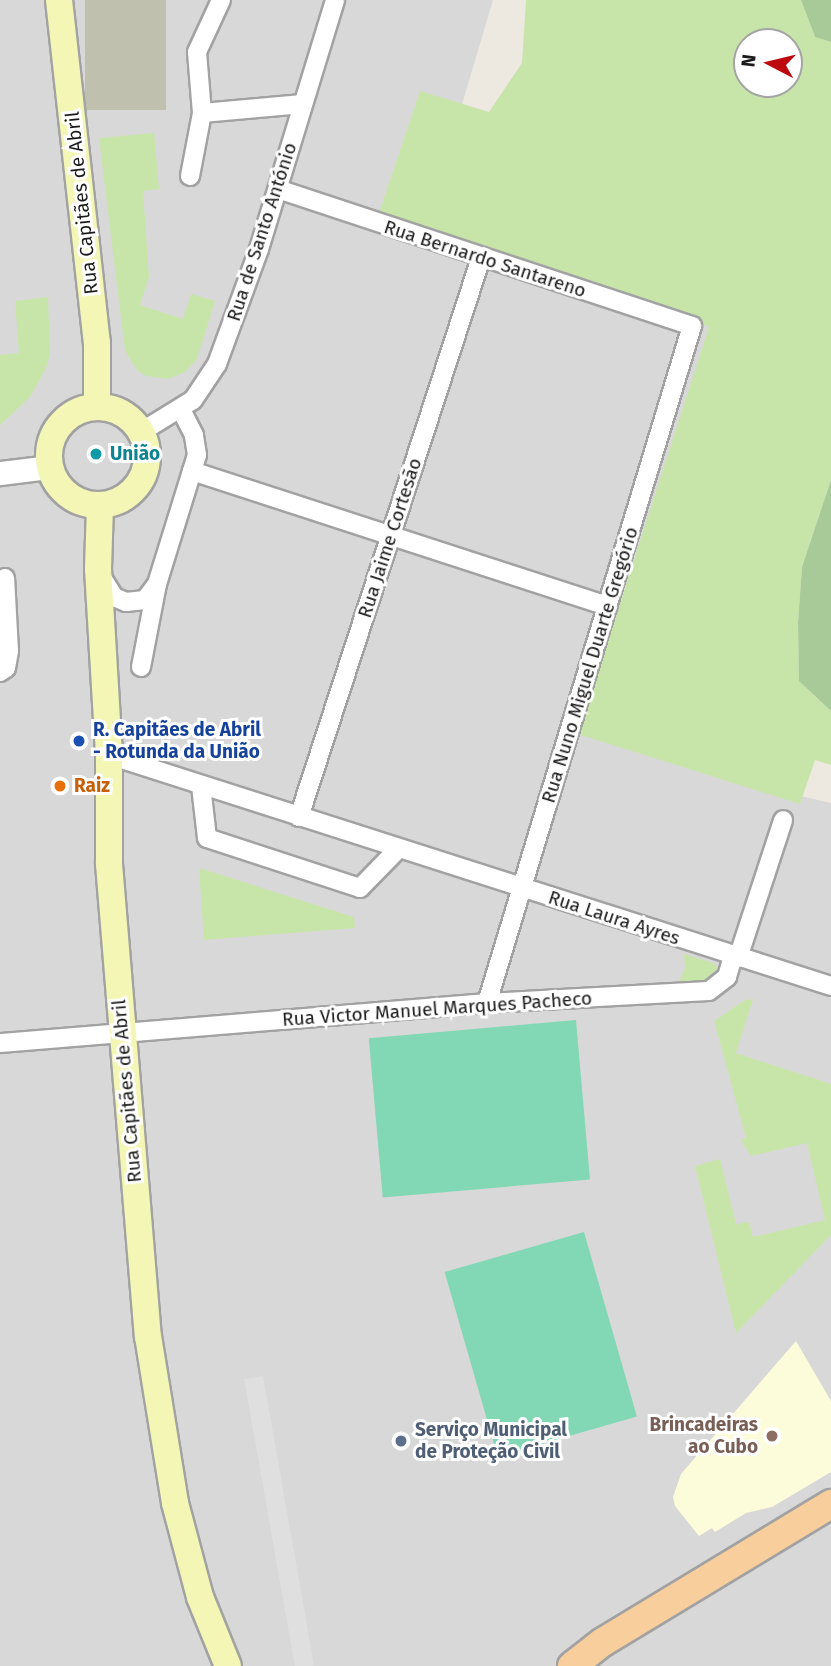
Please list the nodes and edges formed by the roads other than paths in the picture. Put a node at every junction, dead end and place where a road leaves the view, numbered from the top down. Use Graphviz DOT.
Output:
graph roads {
  1 [pos="59,0"];
  2 [pos="221,0"];
  3 [pos="335,0"];
  4 [pos="303,104"];
  5 [pos="202,113"];
  6 [pos="190,176"];
  7 [pos="278,189"];
  8 [pos="481,258"];
  9 [pos="692,327"];
  10 [pos="97,406"];
  11 [pos="181,410"];
  12 [pos="141,432"];
  13 [pos="49,467"];
  14 [pos="192,471"];
  15 [pos="0,473"];
  16 [pos="100,505"];
  17 [pos="390,537"];
  18 [pos="98,569"];
  19 [pos="5,578"];
  20 [pos="157,584"];
  21 [pos="608,606"];
  22 [pos="141,667"];
  23 [pos="0,672"];
  24 [pos="109,755"];
  25 [pos="201,786"];
  26 [pos="299,817"];
  27 [pos="783,820"];
  28 [pos="398,849"];
  29 [pos="520,888"];
  30 [pos="736,957"];
  31 [pos="831,986"];
  32 [pos="487,1003"];
  33 [pos="121,1035"];
  34 [pos="0,1043"];
  35 [pos="831,1504"];
  36 [pos="228,1666"];
  37 [pos="572,1666"];
  1 -- 10 [label="main road, Rua Capitães de Abril"];
  2 -- 5 [label="street"];
  3 -- 4 [label="street, Rua de Santo António"];
  4 -- 5 [label="street"];
  4 -- 7 [label="street, Rua de Santo António"];
  5 -- 6 [label="street"];
  7 -- 8 [label="street, Rua Bernardo Santareno"];
  7 -- 11 [label="street, Rua de Santo António"];
  8 -- 9 [label="street, Rua Bernardo Santareno"];
  8 -- 17 [label="street, Rua Jaime Cortesão"];
  9 -- 21 [label="street, Rua Nuno Miguel Duarte Gregório"];
  10 -- 12 [label="main road"];
  10 -- 13 [label="main road"];
  11 -- 12 [label="street, Rua de Santo António"];
  11 -- 14 [label="street"];
  12 -- 16 [label="main road"];
  13 -- 15 [label="street"];
  13 -- 16 [label="main road"];
  14 -- 17 [label="street"];
  14 -- 20 [label="street"];
  16 -- 18 [label="main road, Rua Capitães de Abril"];
  17 -- 21 [label="street"];
  17 -- 26 [label="street, Rua Jaime Cortesão"];
  18 -- 20 [label="street"];
  18 -- 24 [label="main road, Rua Capitães de Abril"];
  19 -- 23 [label="street"];
  20 -- 22 [label="street"];
  21 -- 29 [label="street, Rua Nuno Miguel Duarte Gregório"];
  24 -- 25 [label="street, Rua Laura Ayres"];
  24 -- 33 [label="main road, Rua Capitães de Abril"];
  25 -- 26 [label="street, Rua Laura Ayres"];
  25 -- 28 [label="street"];
  26 -- 28 [label="street, Rua Laura Ayres"];
  27 -- 30 [label="street, Rua Victor Manuel Marques Pacheco"];
  28 -- 29 [label="street, Rua Laura Ayres"];
  29 -- 30 [label="street, Rua Laura Ayres"];
  29 -- 32 [label="street, Rua Nuno Miguel Duarte Gregório"];
  30 -- 31 [label="street, Rua Laura Ayres"];
  30 -- 32 [label="street, Rua Victor Manuel Marques Pacheco"];
  32 -- 33 [label="street, Rua Victor Manuel Marques Pacheco"];
  33 -- 34 [label="street, Rua Victor Manuel Marques Pacheco"];
  33 -- 36 [label="main road, Rua Capitães de Abril"];
  35 -- 37 [label="main road"];
}
